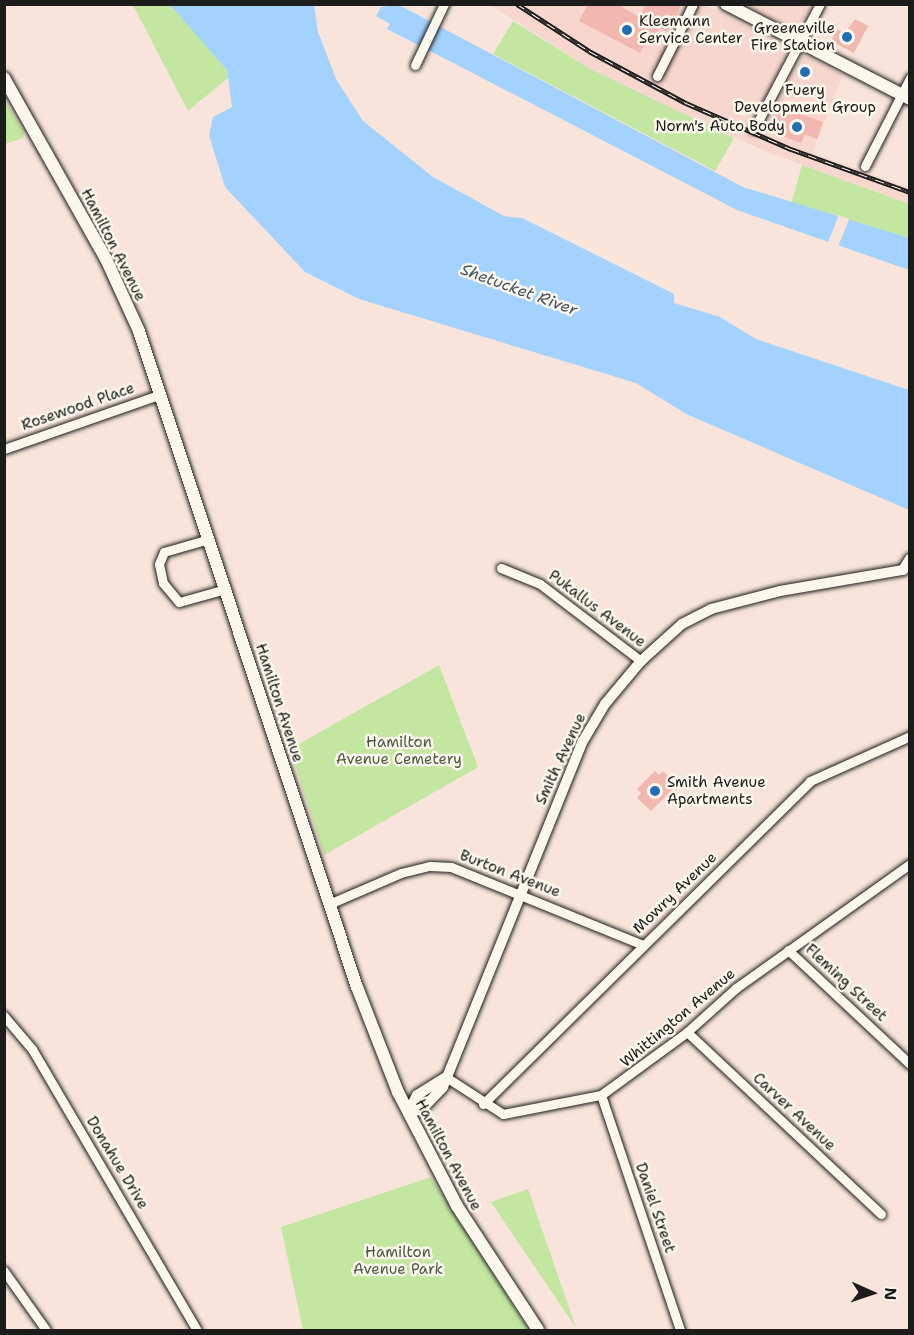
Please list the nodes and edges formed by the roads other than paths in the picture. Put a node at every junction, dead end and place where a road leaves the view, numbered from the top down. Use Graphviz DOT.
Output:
graph roads {
  1 [pos="444,4"];
  2 [pos="693,4"];
  3 [pos="726,4"];
  4 [pos="820,4"];
  5 [pos="800,43"];
  6 [pos="415,64"];
  7 [pos="657,76"];
  8 [pos="4,78"];
  9 [pos="909,78"];
  10 [pos="905,97"];
  11 [pos="754,129"];
  12 [pos="865,166"];
  13 [pos="161,394"];
  14 [pos="4,449"];
  15 [pos="210,539"];
  16 [pos="909,559"];
  17 [pos="501,568"];
  18 [pos="906,572"];
  19 [pos="226,589"];
  20 [pos="641,661"];
  21 [pos="909,736"];
  22 [pos="909,864"];
  23 [pos="519,894"];
  24 [pos="329,904"];
  25 [pos="643,945"];
  26 [pos="788,950"];
  27 [pos="4,1016"];
  28 [pos="687,1032"];
  29 [pos="909,1064"];
  30 [pos="446,1077"];
  31 [pos="601,1095"];
  32 [pos="483,1104"];
  33 [pos="408,1113"];
  34 [pos="880,1214"];
  35 [pos="4,1271"];
  36 [pos="46,1330"];
  37 [pos="197,1330"];
  38 [pos="538,1330"];
  39 [pos="680,1330"];
  1 -- 6 [label="street"];
  2 -- 7 [label="street"];
  3 -- 5 [label="main road"];
  4 -- 5 [label="street"];
  5 -- 10 [label="main road"];
  5 -- 11 [label="street"];
  8 -- 13 [label="main road, Hamilton Avenue"];
  9 -- 10 [label="street"];
  10 -- 12 [label="street"];
  13 -- 14 [label="street, Rosewood Place"];
  13 -- 15 [label="main road, Hamilton Avenue"];
  15 -- 19 [label="main road, Hamilton Avenue"];
  15 -- 19 [label="street"];
  16 -- 18 [label="street"];
  17 -- 20 [label="street, Pukallus Avenue"];
  18 -- 20 [label="street, Smith Avenue"];
  19 -- 24 [label="main road, Hamilton Avenue"];
  20 -- 23 [label="street, Smith Avenue"];
  21 -- 25 [label="street, Mowry Avenue"];
  22 -- 26 [label="street, Whittington Avenue"];
  23 -- 24 [label="street, Burton Avenue"];
  23 -- 25 [label="street, Burton Avenue"];
  23 -- 30 [label="street, Smith Avenue"];
  24 -- 33 [label="main road, Hamilton Avenue"];
  25 -- 32 [label="street, Mowry Avenue"];
  26 -- 28 [label="street, Whittington Avenue"];
  26 -- 29 [label="street, Fleming Street"];
  27 -- 37 [label="street, Donahue Drive"];
  28 -- 31 [label="street, Whittington Avenue"];
  28 -- 34 [label="street, Carver Avenue"];
  30 -- 32 [label="street, Whittington Avenue"];
  30 -- 33 [label="street, Smith Avenue"];
  31 -- 32 [label="street, Whittington Avenue"];
  31 -- 39 [label="street, Daniel Street"];
  33 -- 38 [label="main road, Hamilton Avenue"];
  35 -- 36 [label="street"];
}
